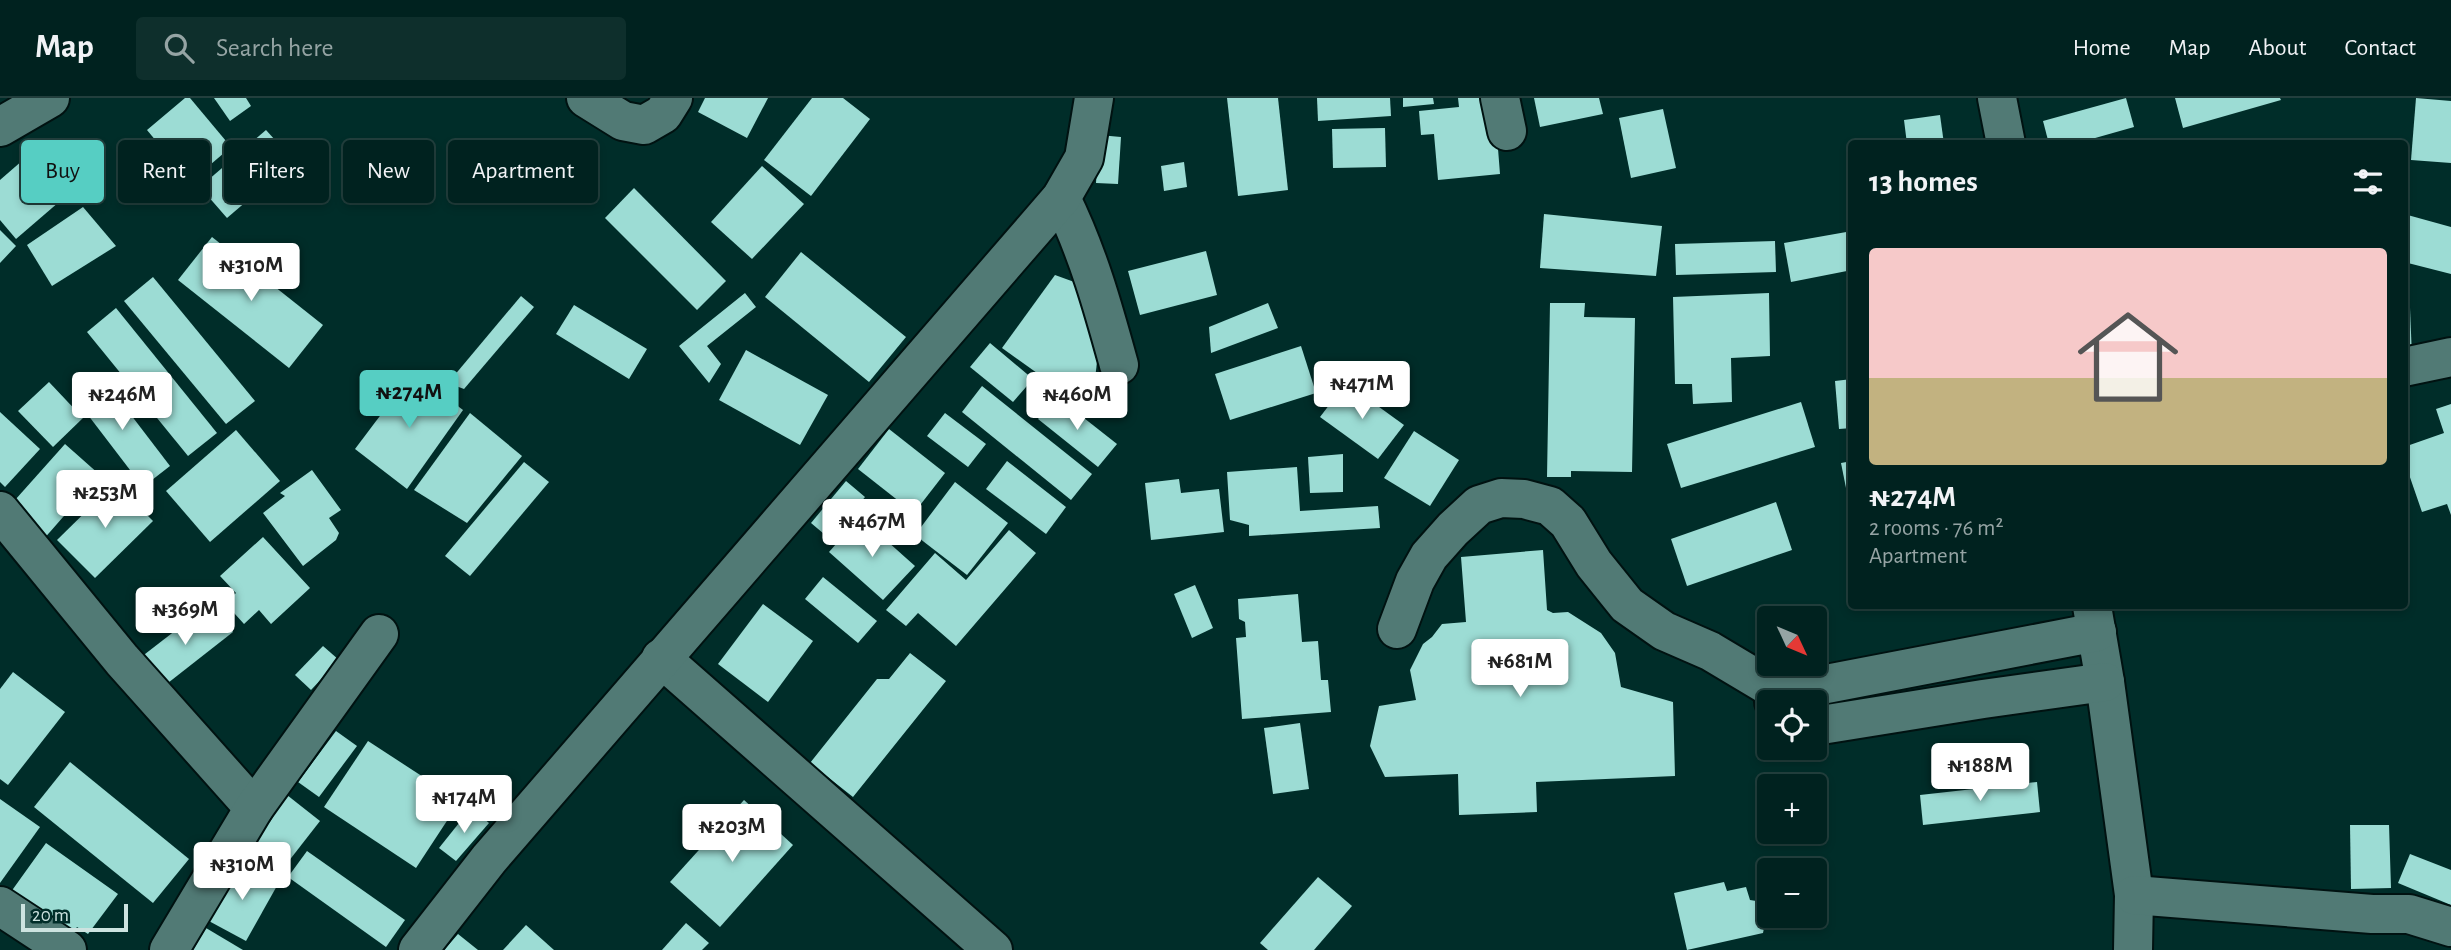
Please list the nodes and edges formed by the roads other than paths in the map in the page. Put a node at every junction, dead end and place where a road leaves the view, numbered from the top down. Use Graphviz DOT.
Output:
graph roads {
  1 [pos="50,98"];
  2 [pos="586,98"];
  3 [pos="673,98"];
  4 [pos="1094,98"];
  5 [pos="1997,98"];
  6 [pos="0,127"];
  7 [pos="2005,140"];
  8 [pos="1061,198"];
  9 [pos="2451,356"];
  10 [pos="1119,365"];
  11 [pos="2408,366"];
  12 [pos="0,511"];
  13 [pos="2094,619"];
  14 [pos="1397,629"];
  15 [pos="379,634"];
  16 [pos="1976,655"];
  17 [pos="662,658"];
  18 [pos="2105,682"];
  19 [pos="1767,690"];
  20 [pos="1815,690"];
  21 [pos="1983,699"];
  22 [pos="1827,724"];
  23 [pos="254,808"];
  24 [pos="2134,895"];
  25 [pos="0,906"];
  26 [pos="2451,927"];
  27 [pos="67,950"];
  28 [pos="169,950"];
  29 [pos="418,950"];
  30 [pos="993,950"];
  31 [pos="2132,950"];
  1 -- 6 [label="street"];
  2 -- 3 [label="street"];
  4 -- 8 [label="street"];
  5 -- 7 [label="street"];
  8 -- 10 [label="street"];
  8 -- 17 [label="street"];
  9 -- 11 [label="street"];
  12 -- 23 [label="street"];
  13 -- 16 [label="street"];
  13 -- 18 [label="street"];
  14 -- 19 [label="street"];
  15 -- 23 [label="street"];
  16 -- 20 [label="street"];
  16 -- 21 [label="street"];
  17 -- 29 [label="street"];
  17 -- 30 [label="street"];
  18 -- 21 [label="street"];
  18 -- 24 [label="street"];
  21 -- 22 [label="street"];
  23 -- 28 [label="street"];
  24 -- 26 [label="street"];
  24 -- 31 [label="street"];
  25 -- 27 [label="street"];
}
